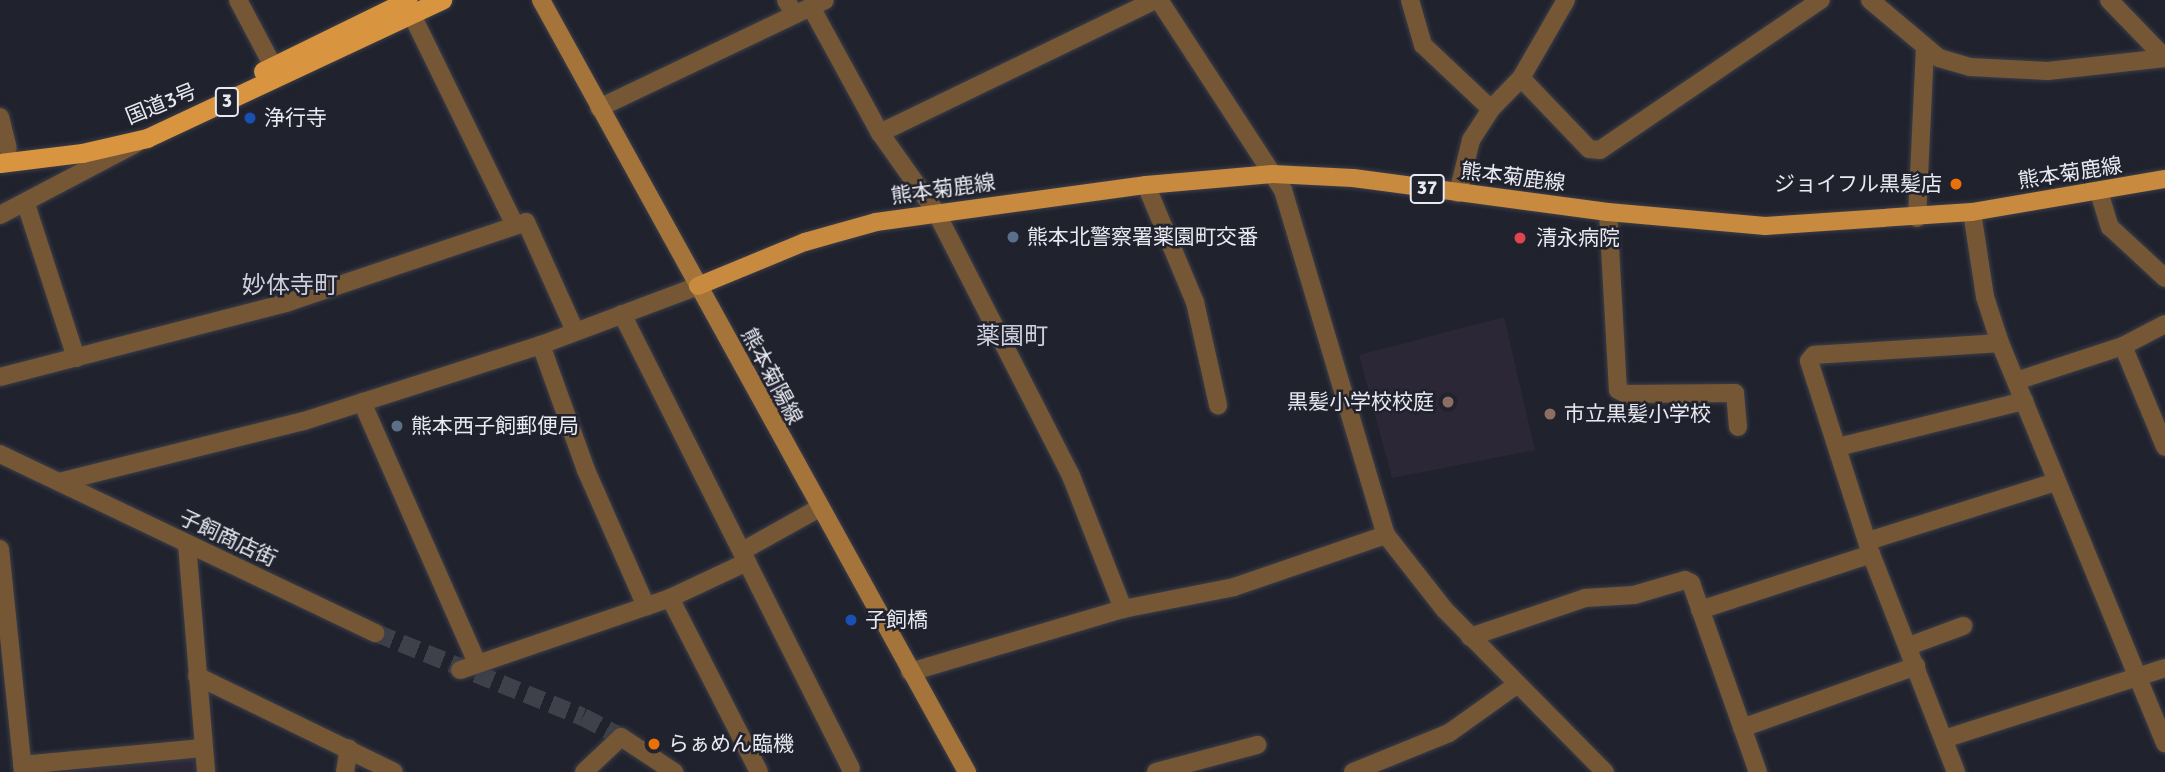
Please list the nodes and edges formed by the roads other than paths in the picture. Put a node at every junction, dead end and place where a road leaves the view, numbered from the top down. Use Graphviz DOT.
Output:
graph roads {
  1 [pos="238,0"];
  2 [pos="442,0"];
  3 [pos="541,0"];
  4 [pos="1157,0"];
  5 [pos="1410,0"];
  6 [pos="1566,0"];
  7 [pos="1821,0"];
  8 [pos="1870,0"];
  9 [pos="2109,0"];
  10 [pos="407,4"];
  11 [pos="805,6"];
  12 [pos="1925,47"];
  13 [pos="2165,58"];
  14 [pos="273,66"];
  15 [pos="1521,78"];
  16 [pos="599,108"];
  17 [pos="1491,109"];
  18 [pos="0,117"];
  19 [pos="880,133"];
  20 [pos="148,138"];
  21 [pos="3,153"];
  22 [pos="1273,174"];
  23 [pos="2165,179"];
  24 [pos="1146,185"];
  25 [pos="2099,192"];
  26 [pos="1458,193"];
  27 [pos="26,204"];
  28 [pos="936,212"];
  29 [pos="1608,212"];
  30 [pos="1972,212"];
  31 [pos="0,215"];
  32 [pos="1917,218"];
  33 [pos="515,225"];
  34 [pos="2165,278"];
  35 [pos="698,286"];
  36 [pos="622,314"];
  37 [pos="2165,324"];
  38 [pos="574,329"];
  39 [pos="2000,343"];
  40 [pos="541,345"];
  41 [pos="2123,346"];
  42 [pos="76,358"];
  43 [pos="0,377"];
  44 [pos="2016,382"];
  45 [pos="2024,401"];
  46 [pos="362,402"];
  47 [pos="1218,405"];
  48 [pos="1738,427"];
  49 [pos="1838,446"];
  50 [pos="2165,447"];
  51 [pos="0,454"];
  52 [pos="63,481"];
  53 [pos="2055,482"];
  54 [pos="819,508"];
  55 [pos="1386,535"];
  56 [pos="187,544"];
  57 [pos="1869,547"];
  58 [pos="0,549"];
  59 [pos="745,556"];
  60 [pos="670,598"];
  61 [pos="646,606"];
  62 [pos="1123,609"];
  63 [pos="1700,610"];
  64 [pos="1963,626"];
  65 [pos="4,631"];
  66 [pos="376,633"];
  67 [pos="1470,637"];
  68 [pos="1909,646"];
  69 [pos="477,663"];
  70 [pos="1916,666"];
  71 [pos="2165,668"];
  72 [pos="460,670"];
  73 [pos="910,672"];
  74 [pos="197,676"];
  75 [pos="2137,677"];
  76 [pos="1515,686"];
  77 [pos="1742,728"];
  78 [pos="1944,739"];
  79 [pos="2165,743"];
  80 [pos="1257,745"];
  81 [pos="202,748"];
  82 [pos="349,748"];
  83 [pos="1212,766"];
  84 [pos="22,769"];
  85 [pos="851,769"];
  86 [pos="206,772"];
  87 [pos="345,772"];
  88 [pos="394,772"];
  89 [pos="584,772"];
  90 [pos="674,772"];
  91 [pos="759,772"];
  92 [pos="967,772"];
  93 [pos="1156,772"];
  94 [pos="1353,772"];
  95 [pos="1605,772"];
  96 [pos="1758,772"];
  97 [pos="1956,772"];
  1 -- 14 [label="street"];
  2 -- 10 [label="highway, 国道3号 / 3"];
  3 -- 16 [label="main road, 熊本菊陽線"];
  4 -- 19 [label="street"];
  4 -- 22 [label="street"];
  5 -- 17 [label="street"];
  6 -- 15 [label="street"];
  7 -- 15 [label="street"];
  8 -- 12 [label="street"];
  9 -- 13 [label="street"];
  10 -- 14 [label="highway, 国道3号 / 3"];
  10 -- 20 [label="highway, 国道3号 / 3"];
  10 -- 33 [label="street"];
  11 -- 16 [label="street"];
  11 -- 19 [label="street"];
  12 -- 13 [label="street"];
  12 -- 32 [label="street"];
  14 -- 21 [label="highway, 国道3号 / 3"];
  15 -- 17 [label="street"];
  16 -- 35 [label="main road, 熊本菊陽線"];
  17 -- 26 [label="street"];
  18 -- 21 [label="street"];
  19 -- 28 [label="street"];
  20 -- 21 [label="highway, 国道3号 / 3"];
  20 -- 27 [label="street"];
  22 -- 24 [label="main road, 熊本菊鹿線 / 37"];
  22 -- 26 [label="main road, 熊本菊鹿線 / 37"];
  22 -- 55 [label="street"];
  23 -- 25 [label="main road, 熊本菊鹿線 / 37"];
  24 -- 28 [label="main road, 熊本菊鹿線 / 37"];
  24 -- 47 [label="street"];
  25 -- 30 [label="main road, 熊本菊鹿線 / 37"];
  25 -- 34 [label="street"];
  26 -- 29 [label="main road, 熊本菊鹿線 / 37"];
  27 -- 31 [label="street"];
  27 -- 42 [label="street"];
  28 -- 35 [label="main road, 熊本菊鹿線 / 37"];
  28 -- 62 [label="street"];
  29 -- 32 [label="main road, 熊本菊鹿線 / 37"];
  29 -- 48 [label="street"];
  30 -- 32 [label="main road, 熊本菊鹿線 / 37"];
  30 -- 39 [label="street"];
  33 -- 38 [label="street"];
  33 -- 42 [label="street"];
  35 -- 36 [label="street"];
  35 -- 54 [label="main road, 熊本菊陽線"];
  36 -- 38 [label="street"];
  36 -- 59 [label="street"];
  37 -- 41 [label="street"];
  38 -- 40 [label="street"];
  39 -- 44 [label="street"];
  39 -- 49 [label="street"];
  40 -- 46 [label="street"];
  40 -- 61 [label="street"];
  41 -- 44 [label="street"];
  41 -- 50 [label="street"];
  42 -- 43 [label="street"];
  44 -- 45 [label="street"];
  45 -- 49 [label="street"];
  45 -- 53 [label="street"];
  46 -- 52 [label="street"];
  46 -- 69 [label="street"];
  49 -- 57 [label="street"];
  51 -- 52 [label="street, 子飼商店街"];
  52 -- 56 [label="street, 子飼商店街"];
  53 -- 57 [label="street"];
  53 -- 75 [label="street"];
  54 -- 59 [label="street"];
  54 -- 73 [label="main road, 熊本菊陽線"];
  55 -- 62 [label="street"];
  55 -- 67 [label="street"];
  56 -- 66 [label="street, 子飼商店街"];
  56 -- 74 [label="street"];
  57 -- 63 [label="street"];
  57 -- 68 [label="street"];
  58 -- 65 [label="street"];
  59 -- 60 [label="street"];
  59 -- 85 [label="street"];
  60 -- 61 [label="street"];
  60 -- 91 [label="street"];
  61 -- 69 [label="street"];
  62 -- 73 [label="street"];
  63 -- 67 [label="street"];
  63 -- 77 [label="street"];
  64 -- 68 [label="street"];
  65 -- 84 [label="street"];
  67 -- 76 [label="street"];
  68 -- 70 [label="street"];
  69 -- 72 [label="street"];
  70 -- 77 [label="street"];
  70 -- 78 [label="street"];
  71 -- 75 [label="street"];
  73 -- 92 [label="main road, 熊本菊陽線"];
  74 -- 81 [label="street"];
  74 -- 82 [label="street"];
  75 -- 78 [label="street"];
  75 -- 79 [label="street"];
  76 -- 94 [label="street"];
  76 -- 95 [label="street"];
  77 -- 96 [label="street"];
  78 -- 97 [label="street"];
  80 -- 83 [label="street"];
  81 -- 84 [label="street"];
  81 -- 86 [label="street"];
  82 -- 87 [label="street"];
  82 -- 88 [label="street"];
  83 -- 93 [label="street"];
  89 -- 90 [label="street"];
}
